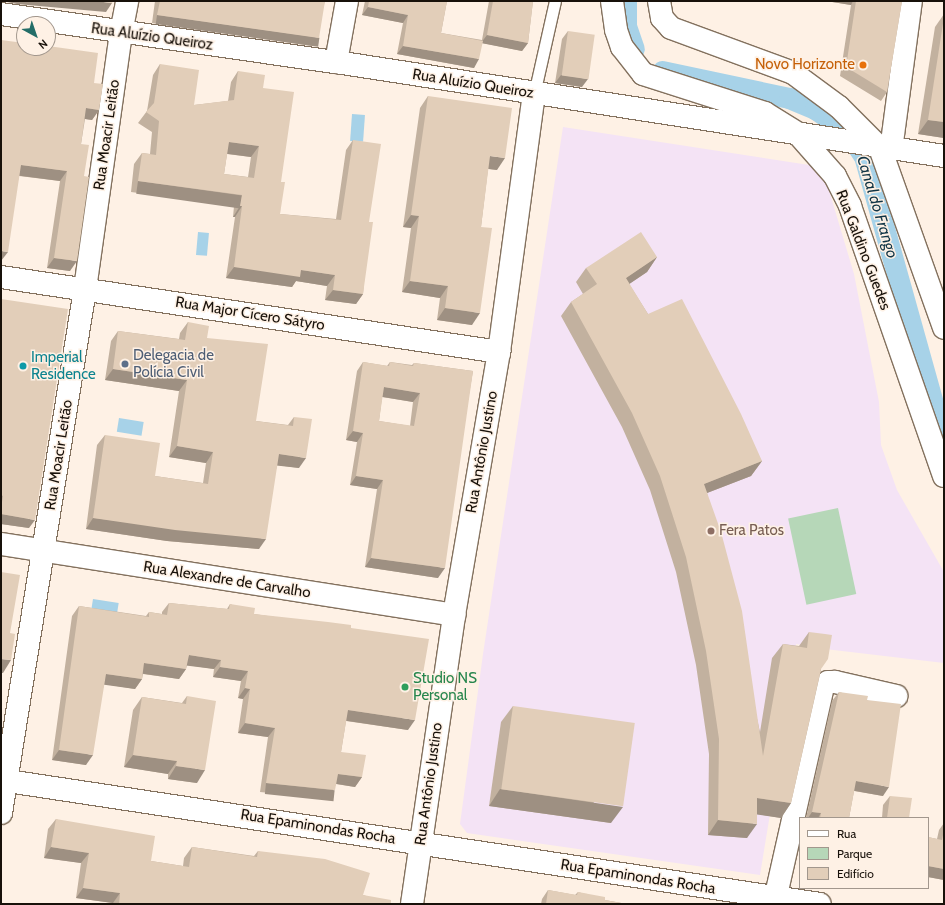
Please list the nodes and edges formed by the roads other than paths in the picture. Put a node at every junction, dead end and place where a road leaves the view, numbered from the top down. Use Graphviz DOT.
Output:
graph roads {
  1 [pos="126,1"];
  2 [pos="347,1"];
  3 [pos="555,1"];
  4 [pos="612,1"];
  5 [pos="659,1"];
  6 [pos="911,1"];
  7 [pos="1,14"];
  8 [pos="121,33"];
  9 [pos="336,62"];
  10 [pos="534,94"];
  11 [pos="798,134"];
  12 [pos="879,148"];
  13 [pos="944,156"];
  14 [pos="1,277"];
  15 [pos="85,289"];
  16 [pos="944,328"];
  17 [pos="499,352"];
  18 [pos="944,476"];
  19 [pos="1,544"];
  20 [pos="43,551"];
  21 [pos="454,615"];
  22 [pos="896,696"];
  23 [pos="3,780"];
  24 [pos="1,813"];
  25 [pos="420,843"];
  26 [pos="774,901"];
  27 [pos="412,904"];
  28 [pos="820,904"];
  1 -- 8 [label="street, Rua Moacir Leitão"];
  2 -- 9 [label="street"];
  3 -- 10 [label="lane, Rua Antônio Justino"];
  4 -- 11 [label="street, Rua Galdino Guedes"];
  5 -- 12 [label="street"];
  6 -- 12 [label="street"];
  7 -- 8 [label="street, Rua Aluízio Queiroz"];
  8 -- 9 [label="street, Rua Aluízio Queiroz"];
  8 -- 15 [label="street, Rua Moacir Leitão"];
  9 -- 10 [label="street, Rua Aluízio Queiroz"];
  10 -- 11 [label="street, Rua Aluízio Queiroz"];
  10 -- 17 [label="street, Rua Antônio Justino"];
  11 -- 12 [label="street, Rua Aluízio Queiroz"];
  11 -- 18 [label="street, Rua Galdino Guedes"];
  12 -- 13 [label="street, Rua Aluízio Queiroz"];
  12 -- 16 [label="street"];
  14 -- 15 [label="street, Rua Major Cícero Sátyro"];
  15 -- 17 [label="street, Rua Major Cícero Sátyro"];
  15 -- 20 [label="street, Rua Moacir Leitão"];
  17 -- 21 [label="street, Rua Antônio Justino"];
  19 -- 20 [label="street, Rua Alexandre de Carvalho"];
  20 -- 21 [label="street, Rua Alexandre de Carvalho"];
  20 -- 23 [label="street, Rua Moacir Leitão"];
  21 -- 25 [label="street, Rua Antônio Justino"];
  22 -- 26 [label="street"];
  23 -- 24 [label="street, Rua Moacir Leitão"];
  23 -- 25 [label="street, Rua Epaminondas Rocha"];
  25 -- 26 [label="street, Rua Epaminondas Rocha"];
  25 -- 27 [label="street, Rua Antônio Justino"];
  26 -- 28 [label="street, Rua Epaminondas Rocha"];
}
